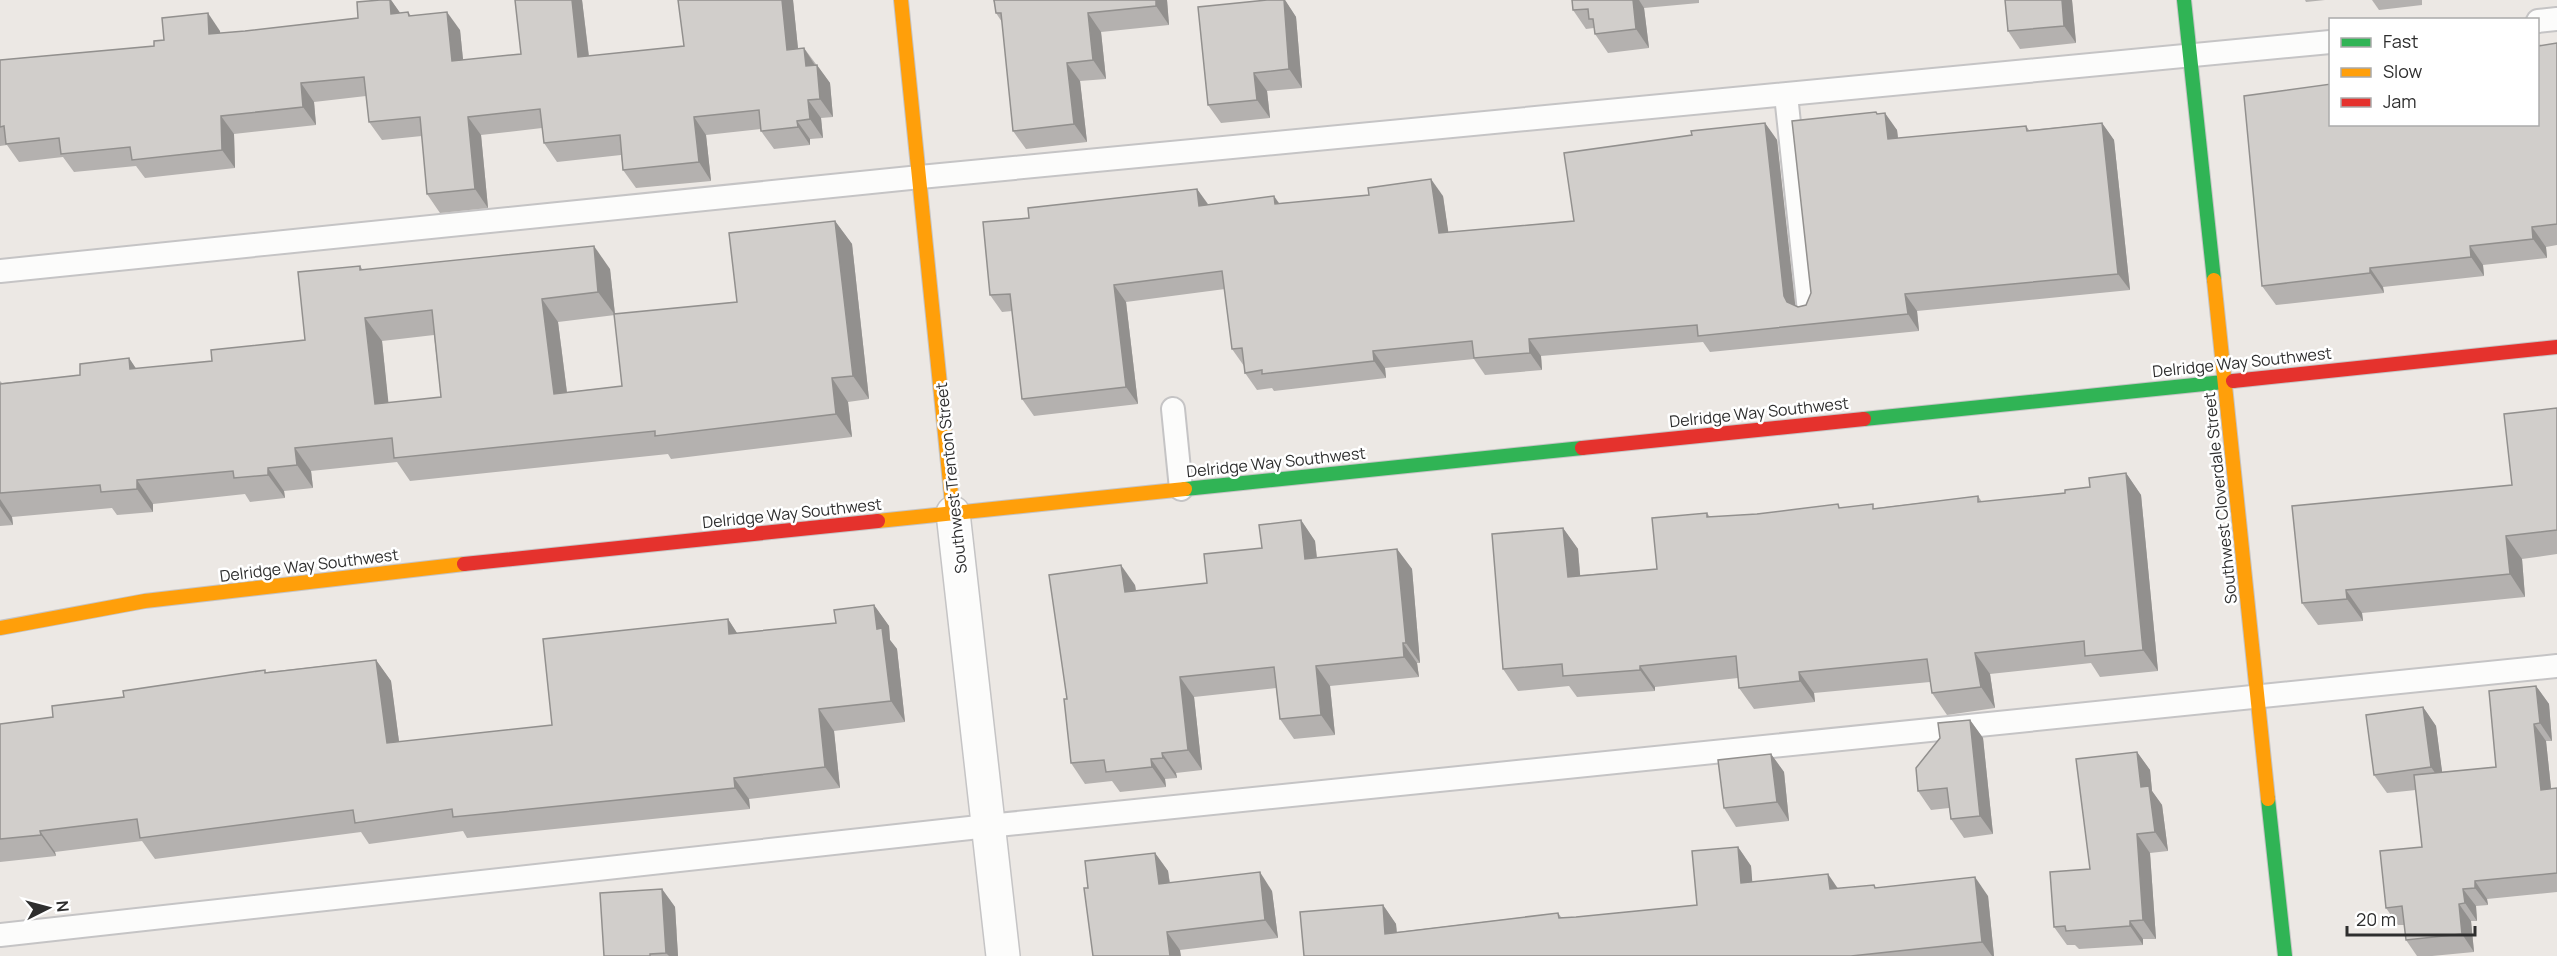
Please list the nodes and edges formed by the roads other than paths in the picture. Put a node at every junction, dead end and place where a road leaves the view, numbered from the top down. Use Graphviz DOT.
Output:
graph roads {
  1 [pos="901,0"];
  2 [pos="2184,0"];
  3 [pos="2557,19"];
  4 [pos="2539,21"];
  5 [pos="2329,42"];
  6 [pos="2189,57"];
  7 [pos="1786,95"];
  8 [pos="920,177"];
  9 [pos="0,270"];
  10 [pos="1809,311"];
  11 [pos="2557,347"];
  12 [pos="2224,379"];
  13 [pos="1173,410"];
  14 [pos="1181,489"];
  15 [pos="953,513"];
  16 [pos="0,628"];
  17 [pos="2557,666"];
  18 [pos="2258,696"];
  19 [pos="988,826"];
  20 [pos="0,936"];
  21 [pos="1003,956"];
  22 [pos="2285,956"];
  1 -- 8 [label="main road, Southwest Trenton Street"];
  2 -- 6 [label="main road, Southwest Cloverdale Street"];
  3 -- 4 [label="lane"];
  5 -- 6 [label="lane"];
  6 -- 7 [label="lane"];
  6 -- 12 [label="main road, Southwest Cloverdale Street"];
  7 -- 8 [label="lane"];
  7 -- 10 [label="lane"];
  8 -- 9 [label="lane"];
  8 -- 15 [label="main road, Southwest Trenton Street"];
  11 -- 12 [label="main road, Delridge Way Southwest"];
  12 -- 14 [label="main road, Delridge Way Southwest"];
  12 -- 18 [label="main road, Southwest Cloverdale Street"];
  13 -- 14 [label="lane"];
  14 -- 15 [label="main road, Delridge Way Southwest"];
  15 -- 16 [label="main road, Delridge Way Southwest"];
  15 -- 19 [label="street, Southwest Trenton Street"];
  17 -- 18 [label="lane"];
  18 -- 19 [label="lane"];
  18 -- 22 [label="main road, Southwest Cloverdale Street"];
  19 -- 20 [label="lane"];
  19 -- 21 [label="street, Southwest Trenton Street"];
}
